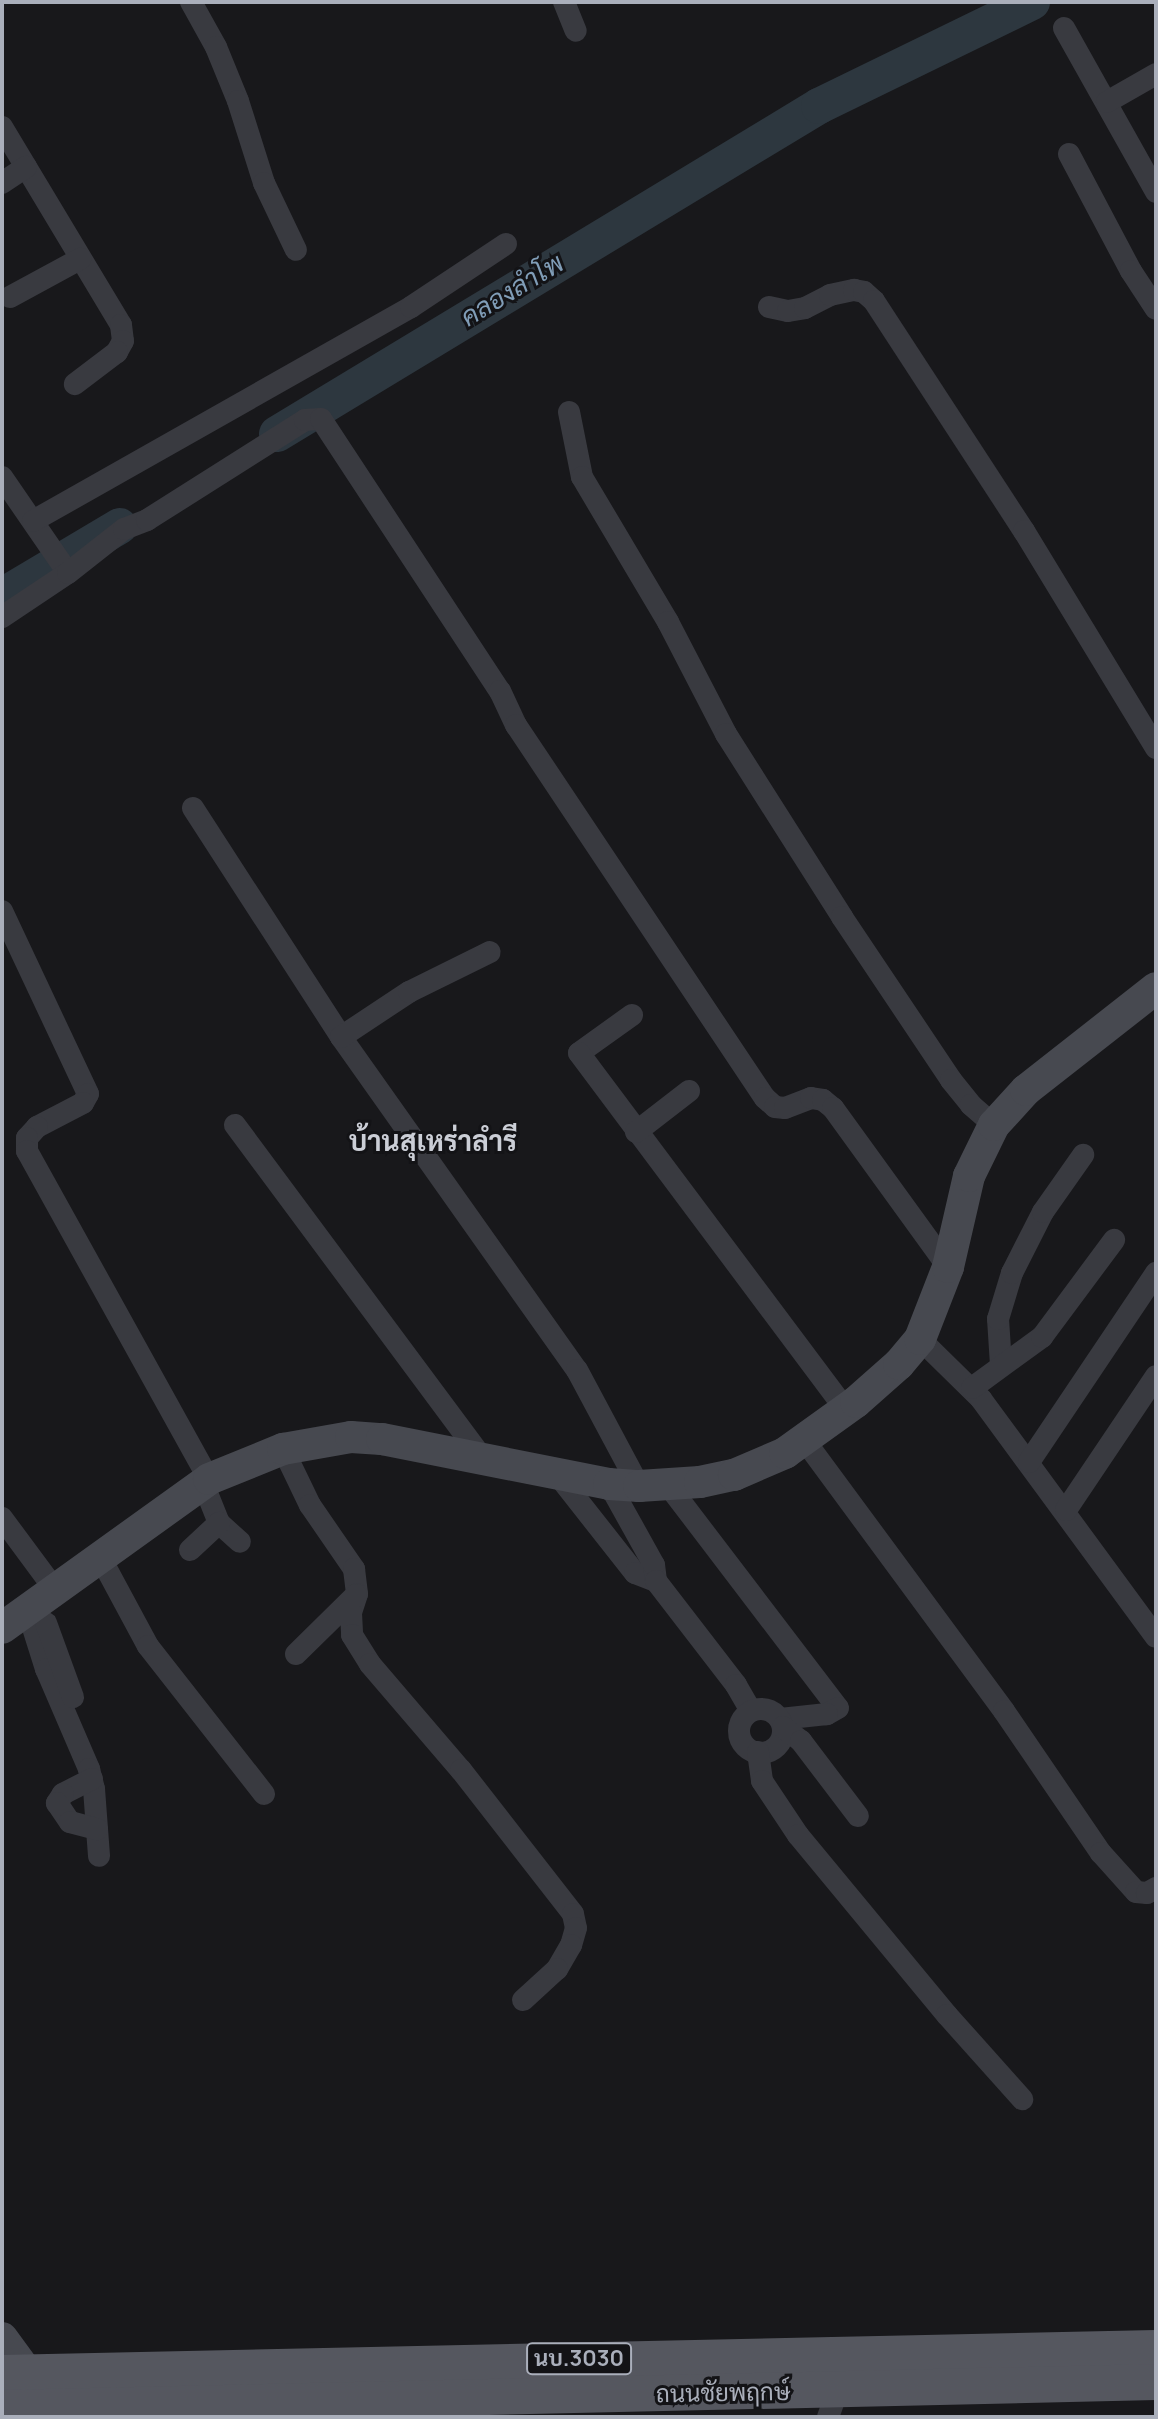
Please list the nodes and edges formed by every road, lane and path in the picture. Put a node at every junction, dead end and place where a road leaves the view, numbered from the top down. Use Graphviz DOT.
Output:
graph roads {
  1 [pos="191,2"];
  2 [pos="564,2"];
  3 [pos="1064,28"];
  4 [pos="576,31"];
  5 [pos="1156,74"];
  6 [pos="1107,102"];
  7 [pos="2,127"];
  8 [pos="1069,154"];
  9 [pos="26,167"];
  10 [pos="2,183"];
  11 [pos="1156,192"];
  12 [pos="506,244"];
  13 [pos="296,250"];
  14 [pos="80,259"];
  15 [pos="10,297"];
  16 [pos="769,307"];
  17 [pos="1156,309"];
  18 [pos="75,384"];
  19 [pos="569,412"];
  20 [pos="2,477"];
  21 [pos="36,524"];
  22 [pos="67,571"];
  23 [pos="2,617"];
  24 [pos="1156,748"];
  25 [pos="193,808"];
  26 [pos="2,911"];
  27 [pos="490,952"];
  28 [pos="1156,988"];
  29 [pos="632,1015"];
  30 [pos="341,1037"];
  31 [pos="689,1091"];
  32 [pos="235,1125"];
  33 [pos="994,1125"];
  34 [pos="636,1132"];
  35 [pos="1083,1155"];
  36 [pos="1114,1240"];
  37 [pos="948,1267"];
  38 [pos="1156,1273"];
  39 [pos="920,1339"];
  40 [pos="1001,1365"];
  41 [pos="1156,1376"];
  42 [pos="972,1388"];
  43 [pos="846,1410"];
  44 [pos="805,1441"];
  45 [pos="283,1449"];
  46 [pos="482,1458"];
  47 [pos="1029,1462"];
  48 [pos="557,1474"];
  49 [pos="206,1481"];
  50 [pos="639,1485"];
  51 [pos="1066,1510"];
  52 [pos="2,1518"];
  53 [pos="219,1523"];
  54 [pos="240,1542"];
  55 [pos="190,1550"];
  56 [pos="99,1555"];
  57 [pos="656,1581"];
  58 [pos="357,1594"];
  59 [pos="31,1609"];
  60 [pos="1156,1637"];
  61 [pos="296,1654"];
  62 [pos="73,1697"];
  63 [pos="751,1711"];
  64 [pos="782,1723"];
  65 [pos="758,1752"];
  66 [pos="92,1779"];
  67 [pos="264,1794"];
  68 [pos="858,1816"];
  69 [pos="97,1829"];
  70 [pos="99,1856"];
  71 [pos="1156,1888"];
  72 [pos="523,2000"];
  73 [pos="1022,2099"];
  74 [pos="2,2338"];
  75 [pos="1156,2348"];
  76 [pos="15,2372"];
  77 [pos="1156,2382"];
  78 [pos="833,2403"];
  79 [pos="628,2405"];
  80 [pos="489,2407"];
  81 [pos="2,2408"];
  82 [pos="70,2412"];
  1 -- 13 [label="street"];
  2 -- 4 [label="street"];
  3 -- 6 [label="street"];
  5 -- 6 [label="street"];
  6 -- 11 [label="street"];
  7 -- 9 [label="street"];
  8 -- 17 [label="street"];
  9 -- 10 [label="street"];
  9 -- 14 [label="street"];
  12 -- 21 [label="street"];
  14 -- 15 [label="street"];
  14 -- 18 [label="street"];
  16 -- 24 [label="street"];
  19 -- 33 [label="street"];
  20 -- 21 [label="street"];
  21 -- 22 [label="street"];
  22 -- 23 [label="street"];
  22 -- 37 [label="street"];
  25 -- 30 [label="street"];
  26 -- 49 [label="street"];
  27 -- 30 [label="street"];
  28 -- 33 [label="street"];
  29 -- 34 [label="street"];
  30 -- 50 [label="street"];
  31 -- 34 [label="street"];
  32 -- 46 [label="street"];
  33 -- 37 [label="street"];
  34 -- 43 [label="street"];
  35 -- 40 [label="street"];
  36 -- 40 [label="street"];
  37 -- 39 [label="street"];
  38 -- 47 [label="street"];
  39 -- 42 [label="street"];
  39 -- 43 [label="street"];
  40 -- 42 [label="street"];
  41 -- 51 [label="street"];
  42 -- 47 [label="street"];
  43 -- 44 [label="street"];
  44 -- 50 [label="street"];
  44 -- 71 [label="street"];
  45 -- 46 [label="street"];
  45 -- 49 [label="street"];
  45 -- 58 [label="street"];
  46 -- 48 [label="street"];
  47 -- 51 [label="street"];
  48 -- 50 [label="street"];
  48 -- 57 [label="street"];
  49 -- 53 [label="street"];
  49 -- 56 [label="street"];
  50 -- 57 [label="street"];
  50 -- 64 [label="street"];
  51 -- 60 [label="street"];
  52 -- 59 [label="street"];
  53 -- 54 [label="street"];
  53 -- 55 [label="street"];
  56 -- 59 [label="street"];
  56 -- 67 [label="street"];
  57 -- 63 [label="street"];
  58 -- 61 [label="street"];
  58 -- 72 [label="street"];
  59 -- 62 [label="street"];
  59 -- 66 [label="street"];
  63 -- 64 [label="street"];
  63 -- 65 [label="street"];
  64 -- 65 [label="street"];
  64 -- 68 [label="street"];
  65 -- 73 [label="street"];
  66 -- 69 [label="street"];
  66 -- 69 [label="street"];
  69 -- 70 [label="street"];
  74 -- 76 [label="street"];
  75 -- 76 [label="main road, ถนนชัยพฤกษ์ / นบ.3030"];
  77 -- 78 [label="main road, ถนนชัยพฤกษ์ / นบ.3030"];
  78 -- 79 [label="main road, ถนนชัยพฤกษ์ / นบ.3030"];
  79 -- 80 [label="main road, ถนนชัยพฤกษ์ / นบ.3030"];
  80 -- 82 [label="main road, ถนนชัยพฤกษ์ / นบ.3030"];
  81 -- 82 [label="main road, ถนนชัยพฤกษ์ / นบ.3030"];
}
